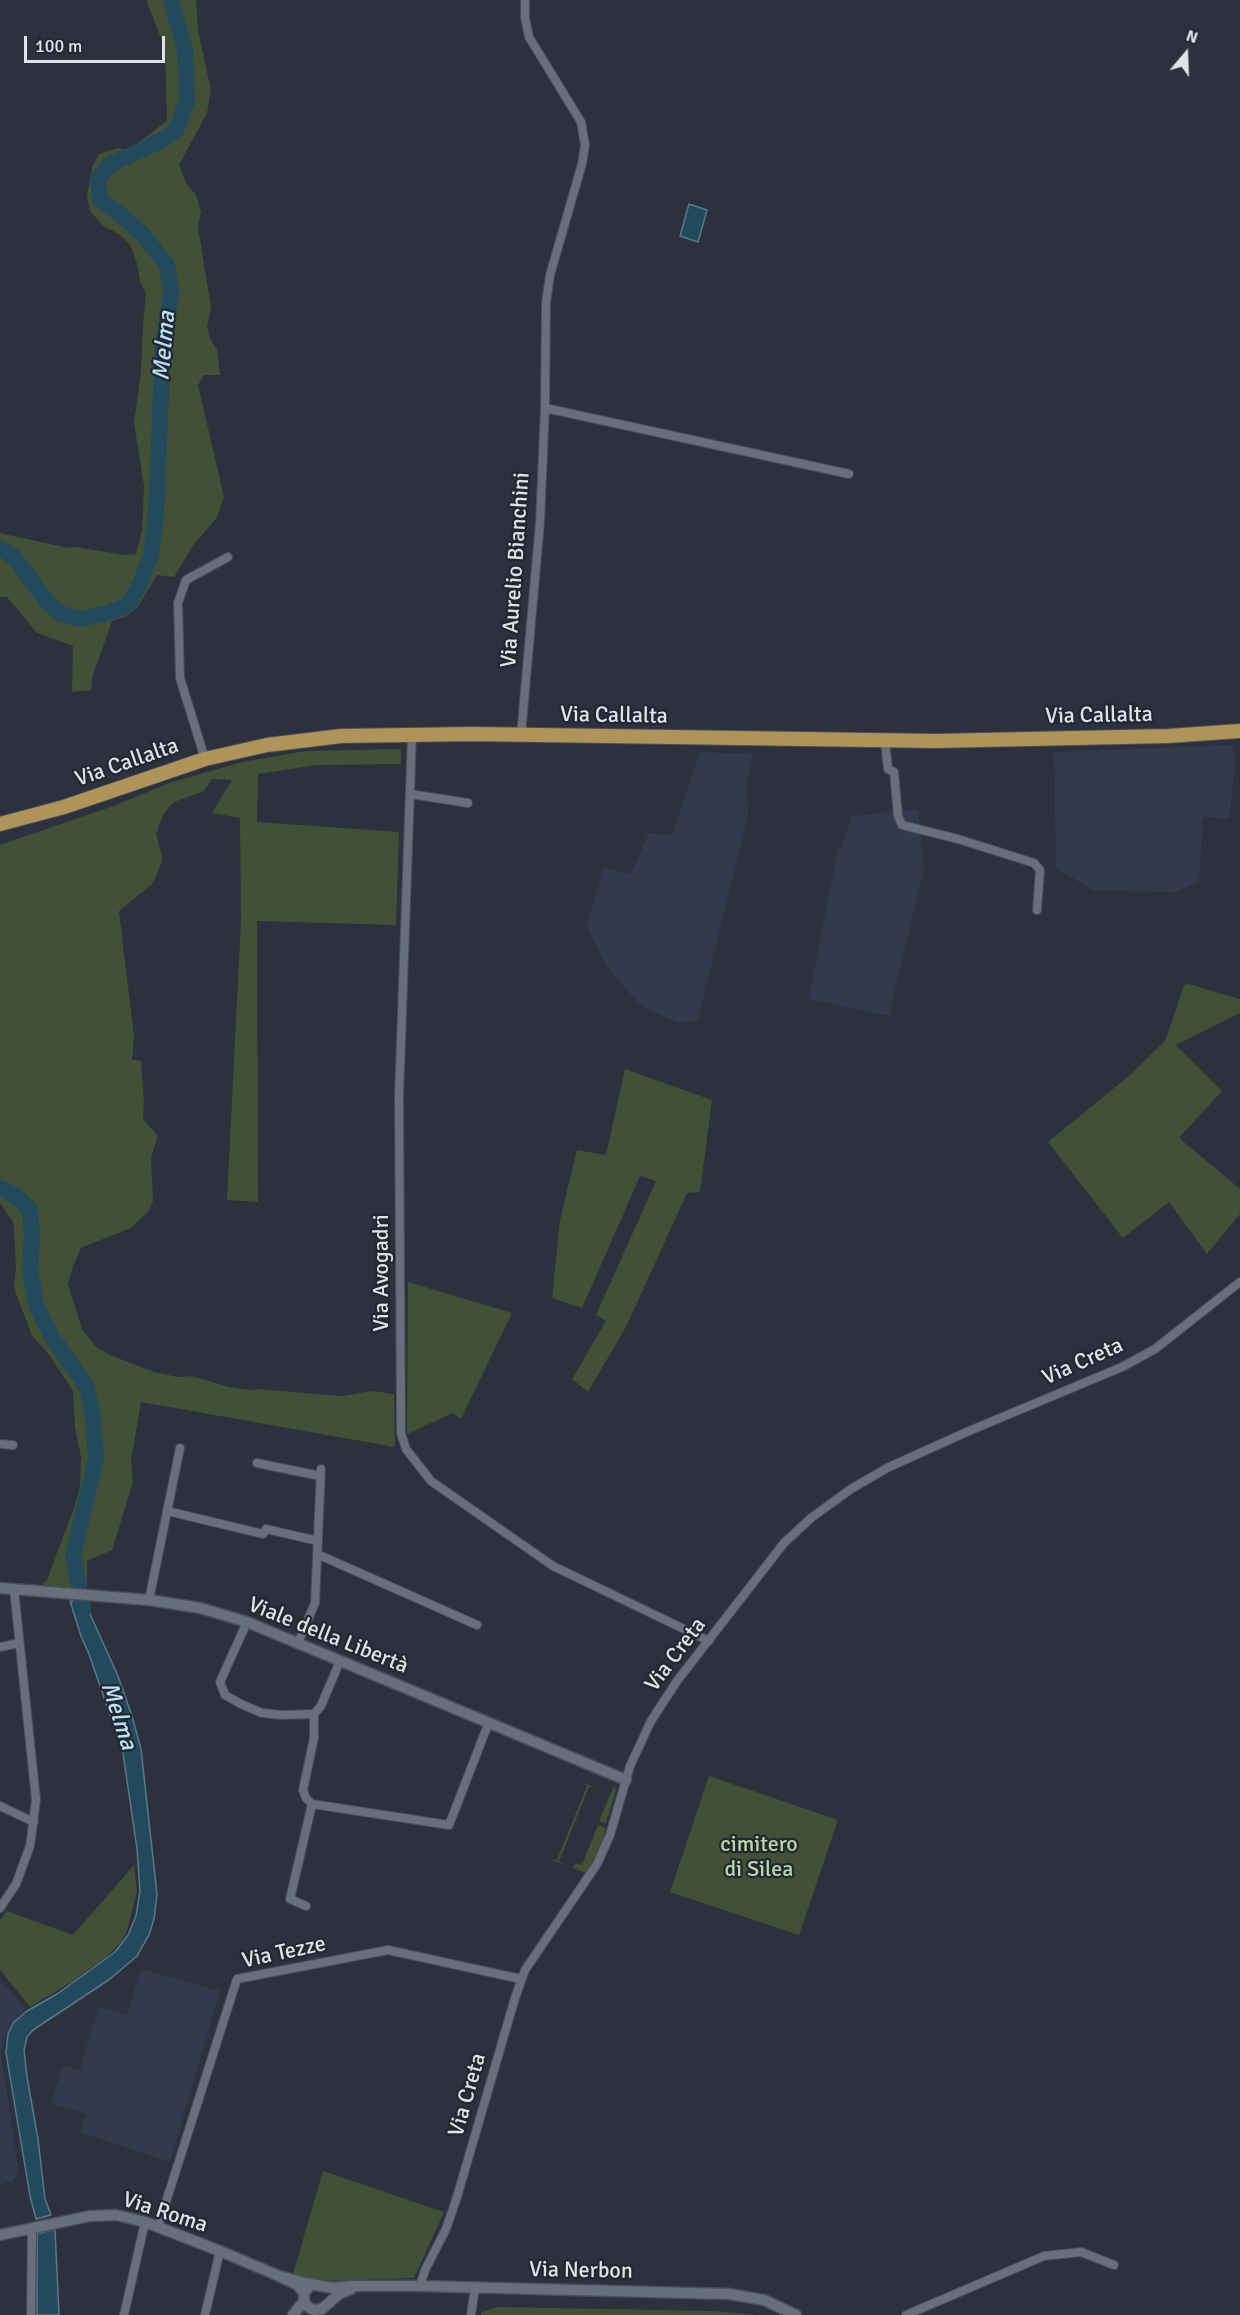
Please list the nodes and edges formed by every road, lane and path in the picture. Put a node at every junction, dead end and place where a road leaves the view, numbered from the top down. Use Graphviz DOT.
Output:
graph roads {
  1 [pos="525,0"];
  2 [pos="545,408"];
  3 [pos="849,474"];
  4 [pos="228,557"];
  5 [pos="1240,731"];
  6 [pos="412,735"];
  7 [pos="521,735"];
  8 [pos="885,741"];
  9 [pos="205,759"];
  10 [pos="410,794"];
  11 [pos="468,802"];
  12 [pos="0,824"];
  13 [pos="1037,910"];
  14 [pos="1240,1282"];
  15 [pos="0,1444"];
  16 [pos="13,1445"];
  17 [pos="180,1448"];
  18 [pos="257,1463"];
  19 [pos="167,1511"];
  20 [pos="318,1541"];
  21 [pos="317,1554"];
  22 [pos="0,1588"];
  23 [pos="14,1589"];
  24 [pos="149,1600"];
  25 [pos="247,1622"];
  26 [pos="477,1624"];
  27 [pos="709,1641"];
  28 [pos="19,1642"];
  29 [pos="298,1643"];
  30 [pos="0,1647"];
  31 [pos="340,1661"];
  32 [pos="314,1714"];
  33 [pos="489,1722"];
  34 [pos="626,1780"];
  35 [pos="312,1804"];
  36 [pos="0,1806"];
  37 [pos="34,1822"];
  38 [pos="306,1906"];
  39 [pos="0,1908"];
  40 [pos="522,1978"];
  41 [pos="145,2222"];
  42 [pos="158,2227"];
  43 [pos="32,2229"];
  44 [pos="0,2235"];
  45 [pos="219,2251"];
  46 [pos="1114,2265"];
  47 [pos="360,2286"];
  48 [pos="420,2286"];
  49 [pos="475,2288"];
  50 [pos="311,2291"];
  51 [pos="328,2303"];
  52 [pos="311,2313"];
  53 [pos="31,2315"];
  54 [pos="124,2315"];
  55 [pos="205,2315"];
  56 [pos="293,2315"];
  57 [pos="471,2315"];
  58 [pos="796,2315"];
  59 [pos="906,2315"];
  1 -- 2 [label="street, Via Aurelio Bianchini"];
  2 -- 3 [label="street"];
  2 -- 7 [label="street, Via Aurelio Bianchini"];
  4 -- 9 [label="street"];
  5 -- 8 [label="main road, Via Callalta"];
  6 -- 7 [label="main road, Via Callalta"];
  6 -- 9 [label="main road, Via Callalta"];
  6 -- 10 [label="street, Via Avogadri"];
  7 -- 8 [label="main road, Via Callalta"];
  8 -- 13 [label="street"];
  9 -- 12 [label="main road, Via Callalta"];
  10 -- 11 [label="street"];
  10 -- 27 [label="street, Via Avogadri"];
  14 -- 27 [label="street, Via Creta"];
  15 -- 16 [label="street"];
  17 -- 19 [label="street"];
  18 -- 20 [label="street"];
  19 -- 20 [label="street"];
  19 -- 24 [label="street"];
  20 -- 21 [label="street"];
  21 -- 26 [label="street"];
  21 -- 29 [label="street"];
  22 -- 23 [label="street, Viale della Libertà"];
  23 -- 24 [label="street, Viale della Libertà"];
  23 -- 28 [label="street"];
  24 -- 25 [label="street, Viale della Libertà"];
  25 -- 29 [label="street, Viale della Libertà"];
  25 -- 32 [label="street"];
  27 -- 34 [label="street, Via Creta"];
  28 -- 30 [label="street"];
  28 -- 37 [label="street"];
  29 -- 31 [label="street, Viale della Libertà"];
  31 -- 32 [label="street"];
  31 -- 33 [label="street, Viale della Libertà"];
  32 -- 35 [label="street"];
  33 -- 34 [label="street, Viale della Libertà"];
  33 -- 35 [label="street"];
  34 -- 40 [label="street, Via Creta"];
  35 -- 38 [label="street"];
  36 -- 37 [label="street"];
  37 -- 39 [label="street"];
  40 -- 42 [label="street, Via Tezze"];
  40 -- 48 [label="street, Via Creta"];
  41 -- 42 [label="street, Via Roma"];
  41 -- 43 [label="street, Via Roma"];
  41 -- 54 [label="street"];
  42 -- 45 [label="street, Via Roma"];
  43 -- 44 [label="street, Via Roma"];
  43 -- 53 [label="street"];
  45 -- 50 [label="street, Via Roma"];
  45 -- 55 [label="street"];
  46 -- 59 [label="street"];
  47 -- 48 [label="street, Via Nerbon"];
  47 -- 50 [label="street, Via Nerbon"];
  47 -- 51 [label="street, Via Nerbon"];
  48 -- 49 [label="street, Via Nerbon"];
  49 -- 57 [label="street"];
  49 -- 58 [label="street, Via Nerbon"];
  50 -- 51 [label="street"];
  50 -- 52 [label="street"];
  50 -- 56 [label="street"];
  51 -- 52 [label="street, Via Nerbon"];
}
